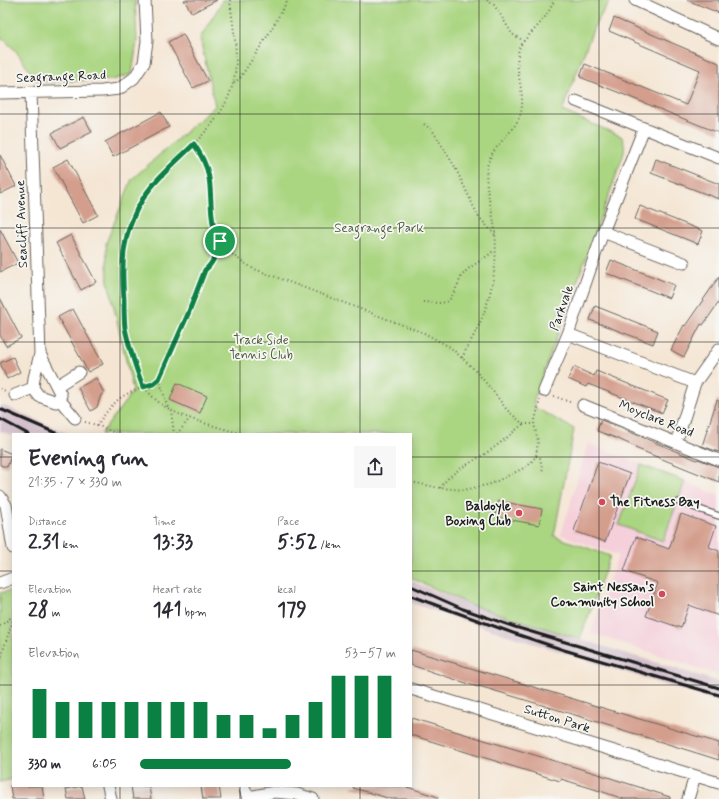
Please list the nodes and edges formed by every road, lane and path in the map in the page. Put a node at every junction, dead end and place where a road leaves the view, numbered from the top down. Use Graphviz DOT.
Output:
graph roads {
  1 [pos="146,0"];
  2 [pos="230,0"];
  3 [pos="288,0"];
  4 [pos="487,0"];
  5 [pos="554,0"];
  6 [pos="636,0"];
  7 [pos="719,38"];
  8 [pos="524,41"];
  9 [pos="233,83"];
  10 [pos="31,92"];
  11 [pos="0,94"];
  12 [pos="576,101"];
  13 [pos="424,124"];
  14 [pos="644,128"];
  15 [pos="194,144"];
  16 [pos="719,158"];
  17 [pos="603,232"];
  18 [pos="495,235"];
  19 [pos="220,241"];
  20 [pos="495,249"];
  21 [pos="684,263"];
  22 [pos="423,302"];
  23 [pos="568,334"];
  24 [pos="719,349"];
  25 [pos="40,354"];
  26 [pos="462,358"];
  27 [pos="79,372"];
  28 [pos="159,379"];
  29 [pos="695,383"];
  30 [pos="57,386"];
  31 [pos="143,387"];
  32 [pos="33,388"];
  33 [pos="544,392"];
  34 [pos="15,395"];
  35 [pos="59,399"];
  36 [pos="583,405"];
  37 [pos="168,408"];
  38 [pos="172,410"];
  39 [pos="75,418"];
  40 [pos="190,418"];
  41 [pos="523,424"];
  42 [pos="534,424"];
  43 [pos="97,425"];
  44 [pos="115,433"];
  45 [pos="174,433"];
  46 [pos="178,433"];
  47 [pos="238,433"];
  48 [pos="679,434"];
  49 [pos="536,456"];
  50 [pos="719,460"];
  51 [pos="543,472"];
  52 [pos="412,482"];
  53 [pos="440,488"];
  54 [pos="0,496"];
  55 [pos="679,502"];
  56 [pos="719,516"];
  57 [pos="12,542"];
  58 [pos="12,578"];
  59 [pos="0,583"];
  60 [pos="12,617"];
  61 [pos="12,623"];
  62 [pos="0,626"];
  63 [pos="0,660"];
  64 [pos="412,690"];
  65 [pos="696,776"];
  66 [pos="719,783"];
  67 [pos="108,787"];
  68 [pos="247,794"];
  69 [pos="111,799"];
  70 [pos="313,799"];
  71 [pos="688,799"];
  1 -- 10 [label="street, Seagrange Road"];
  2 -- 9 [label="path"];
  3 -- 9 [label="path"];
  4 -- 8 [label="path"];
  5 -- 8 [label="path"];
  6 -- 7 [label="street"];
  8 -- 18 [label="path"];
  9 -- 15 [label="path"];
  10 -- 11 [label="street, Seagrange Road"];
  10 -- 25 [label="street, Seacliff Avenue"];
  12 -- 14 [label="street"];
  13 -- 18 [label="path"];
  14 -- 16 [label="street"];
  14 -- 17 [label="street, Parkvale"];
  15 -- 19 [label="path"];
  15 -- 31 [label="path"];
  17 -- 21 [label="street"];
  17 -- 23 [label="street, Parkvale"];
  18 -- 20 [label="path"];
  19 -- 26 [label="path"];
  19 -- 28 [label="path"];
  20 -- 22 [label="path"];
  20 -- 26 [label="path"];
  23 -- 29 [label="street"];
  23 -- 33 [label="street, Parkvale"];
  24 -- 29 [label="street"];
  25 -- 30 [label="street, Seacliff Avenue"];
  25 -- 32 [label="street, Seacliff Avenue"];
  26 -- 41 [label="path"];
  27 -- 30 [label="street"];
  28 -- 31 [label="path"];
  28 -- 37 [label="path"];
  29 -- 48 [label="street"];
  30 -- 35 [label="street, Seacliff Avenue"];
  31 -- 37 [label="path"];
  31 -- 43 [label="path"];
  32 -- 34 [label="street"];
  32 -- 35 [label="street"];
  33 -- 36 [label="path"];
  33 -- 42 [label="path"];
  35 -- 39 [label="street"];
  36 -- 50 [label="street, Moyclare Road"];
  37 -- 38 [label="path"];
  38 -- 40 [label="path"];
  38 -- 45 [label="path"];
  39 -- 43 [label="path"];
  40 -- 46 [label="path"];
  40 -- 47 [label="path"];
  41 -- 42 [label="path"];
  41 -- 53 [label="path"];
  42 -- 49 [label="path"];
  43 -- 44 [label="path"];
  49 -- 51 [label="path"];
  49 -- 53 [label="path"];
  52 -- 53 [label="path"];
  54 -- 57 [label="street"];
  55 -- 56 [label="lane"];
  58 -- 59 [label="street"];
  60 -- 62 [label="path"];
  61 -- 63 [label="path"];
  64 -- 65 [label="street, Sutton Park"];
  65 -- 66 [label="street, Sutton Park"];
  65 -- 71 [label="street"];
  67 -- 69 [label="street"];
  68 -- 70 [label="street"];
}
